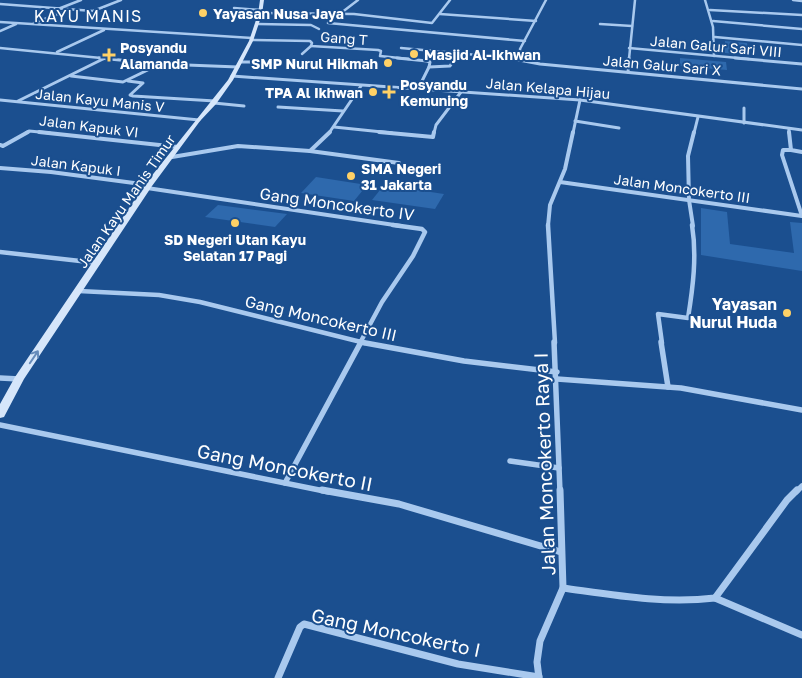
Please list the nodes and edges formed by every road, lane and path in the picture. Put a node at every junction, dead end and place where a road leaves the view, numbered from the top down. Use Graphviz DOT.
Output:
graph roads {
  1 [pos="81,0"];
  2 [pos="121,0"];
  3 [pos="262,0"];
  4 [pos="358,0"];
  5 [pos="450,0"];
  6 [pos="546,0"];
  7 [pos="635,0"];
  8 [pos="705,0"];
  9 [pos="793,0"];
  10 [pos="802,0"];
  11 [pos="0,6"];
  12 [pos="234,8"];
  13 [pos="56,9"];
  14 [pos="68,10"];
  15 [pos="710,10"];
  16 [pos="263,12"];
  17 [pos="340,14"];
  18 [pos="440,14"];
  19 [pos="802,15"];
  20 [pos="411,21"];
  21 [pos="536,21"];
  22 [pos="712,21"];
  23 [pos="0,22"];
  24 [pos="19,23"];
  25 [pos="31,24"];
  26 [pos="258,24"];
  27 [pos="600,24"];
  28 [pos="632,26"];
  29 [pos="104,29"];
  30 [pos="319,29"];
  31 [pos="401,29"];
  32 [pos="802,29"];
  33 [pos="0,31"];
  34 [pos="715,37"];
  35 [pos="251,39"];
  36 [pos="524,41"];
  37 [pos="802,45"];
  38 [pos="311,46"];
  39 [pos="0,48"];
  40 [pos="401,48"];
  41 [pos="629,48"];
  42 [pos="56,53"];
  43 [pos="302,54"];
  44 [pos="458,54"];
  45 [pos="714,56"];
  46 [pos="105,58"];
  47 [pos="521,59"];
  48 [pos="263,62"];
  49 [pos="161,64"];
  50 [pos="239,64"];
  51 [pos="802,64"];
  52 [pos="429,67"];
  53 [pos="628,72"];
  54 [pos="70,76"];
  55 [pos="234,76"];
  56 [pos="128,81"];
  57 [pos="361,86"];
  58 [pos="416,89"];
  59 [pos="802,89"];
  60 [pos="460,92"];
  61 [pos="0,100"];
  62 [pos="580,100"];
  63 [pos="18,102"];
  64 [pos="215,102"];
  65 [pos="244,106"];
  66 [pos="278,107"];
  67 [pos="744,108"];
  68 [pos="343,111"];
  69 [pos="698,117"];
  70 [pos="199,120"];
  71 [pos="575,120"];
  72 [pos="744,123"];
  73 [pos="334,127"];
  74 [pos="619,128"];
  75 [pos="789,128"];
  76 [pos="802,130"];
  77 [pos="0,145"];
  78 [pos="178,147"];
  79 [pos="791,150"];
  80 [pos="310,151"];
  81 [pos="802,152"];
  82 [pos="172,157"];
  83 [pos="399,163"];
  84 [pos="0,168"];
  85 [pos="560,182"];
  86 [pos="148,187"];
  87 [pos="689,200"];
  88 [pos="802,216"];
  89 [pos="0,252"];
  90 [pos="98,263"];
  91 [pos="79,291"];
  92 [pos="361,342"];
  93 [pos="557,376"];
  94 [pos="0,378"];
  95 [pos="19,379"];
  96 [pos="668,387"];
  97 [pos="802,410"];
  98 [pos="0,414"];
  99 [pos="0,424"];
  100 [pos="510,461"];
  101 [pos="559,468"];
  102 [pos="285,483"];
  103 [pos="802,486"];
  104 [pos="561,552"];
  105 [pos="562,588"];
  106 [pos="715,598"];
  107 [pos="802,635"];
  108 [pos="278,678"];
  109 [pos="539,678"];
  1 -- 13 [label="street"];
  2 -- 14 [label="street"];
  3 -- 16 [label="street, Jalan Kayu Manis Timur"];
  4 -- 17 [label="street"];
  5 -- 18 [label="street"];
  6 -- 21 [label="street"];
  7 -- 28 [label="street"];
  8 -- 15 [label="street"];
  9 -- 10 [label="street"];
  11 -- 13 [label="street"];
  12 -- 16 [label="street"];
  13 -- 14 [label="street"];
  14 -- 25 [label="street"];
  15 -- 19 [label="street"];
  15 -- 22 [label="street"];
  16 -- 17 [label="street"];
  16 -- 26 [label="street, Jalan Kayu Manis Timur"];
  17 -- 20 [label="street"];
  17 -- 31 [label="street"];
  18 -- 20 [label="street"];
  18 -- 21 [label="street"];
  20 -- 31 [label="street"];
  21 -- 36 [label="street"];
  22 -- 32 [label="street"];
  22 -- 34 [label="street"];
  23 -- 24 [label="street"];
  24 -- 25 [label="street"];
  24 -- 33 [label="street"];
  25 -- 29 [label="street"];
  26 -- 30 [label="street"];
  26 -- 35 [label="street, Jalan Kayu Manis Timur"];
  27 -- 28 [label="street"];
  28 -- 41 [label="street"];
  29 -- 35 [label="street"];
  29 -- 42 [label="street"];
  31 -- 36 [label="street"];
  34 -- 37 [label="street"];
  34 -- 45 [label="street"];
  35 -- 38 [label="street, Gang T"];
  35 -- 50 [label="street, Jalan Kayu Manis Timur"];
  36 -- 47 [label="street"];
  38 -- 43 [label="street"];
  38 -- 52 [label="street, Gang T"];
  39 -- 42 [label="street"];
  40 -- 44 [label="street, Jalan Galur Sari X"];
  41 -- 45 [label="street, Jalan Galur Sari VIII"];
  41 -- 53 [label="street"];
  42 -- 46 [label="street"];
  44 -- 47 [label="street, Jalan Galur Sari X"];
  44 -- 52 [label="street"];
  45 -- 51 [label="street, Jalan Galur Sari VIII"];
  46 -- 49 [label="street"];
  46 -- 54 [label="street"];
  47 -- 53 [label="street, Jalan Galur Sari X"];
  48 -- 50 [label="street"];
  49 -- 50 [label="street"];
  49 -- 56 [label="street"];
  50 -- 55 [label="street, Jalan Kayu Manis Timur"];
  52 -- 58 [label="street"];
  53 -- 59 [label="street, Jalan Galur Sari X"];
  54 -- 56 [label="street"];
  54 -- 63 [label="street"];
  55 -- 57 [label="street, Jalan Kelapa Hijau"];
  55 -- 64 [label="street, Jalan Kayu Manis Timur"];
  56 -- 64 [label="street"];
  57 -- 58 [label="street, Jalan Kelapa Hijau"];
  57 -- 68 [label="street"];
  58 -- 60 [label="street, Jalan Kelapa Hijau"];
  60 -- 62 [label="street, Jalan Kelapa Hijau"];
  60 -- 73 [label="street"];
  61 -- 63 [label="street, Jalan Kayu Manis V"];
  62 -- 69 [label="street, Jalan Kelapa Hijau"];
  62 -- 71 [label="street, Jalan Moncokerto Raya I"];
  63 -- 70 [label="street, Jalan Kayu Manis V"];
  64 -- 65 [label="street"];
  64 -- 70 [label="street, Jalan Kayu Manis Timur"];
  66 -- 68 [label="street"];
  67 -- 72 [label="street"];
  68 -- 73 [label="street"];
  69 -- 72 [label="street, Jalan Kelapa Hijau"];
  69 -- 87 [label="street"];
  70 -- 78 [label="street, Jalan Kayu Manis Timur"];
  71 -- 74 [label="street"];
  71 -- 85 [label="street, Jalan Moncokerto Raya I"];
  72 -- 75 [label="street, Jalan Kelapa Hijau"];
  73 -- 80 [label="street"];
  75 -- 76 [label="street, Jalan Kelapa Hijau"];
  75 -- 79 [label="street"];
  77 -- 78 [label="street, Jalan Kapuk VI"];
  78 -- 82 [label="street, Jalan Kayu Manis Timur"];
  79 -- 81 [label="street"];
  79 -- 88 [label="street"];
  80 -- 82 [label="street"];
  80 -- 83 [label="street"];
  82 -- 86 [label="street, Jalan Kayu Manis Timur"];
  84 -- 86 [label="street, Jalan Kapuk I"];
  85 -- 87 [label="street, Jalan Moncokerto III"];
  85 -- 93 [label="street, Jalan Moncokerto Raya I"];
  86 -- 90 [label="street, Jalan Kayu Manis Timur"];
  86 -- 92 [label="street, Gang Moncokerto IV"];
  87 -- 88 [label="street, Jalan Moncokerto III"];
  87 -- 96 [label="street"];
  89 -- 90 [label="street"];
  90 -- 91 [label="street, Jalan Kayu Manis Timur"];
  91 -- 92 [label="street, Gang Moncokerto III"];
  95 -- 91 [label="street, Jalan Kayu Manis Timur, one-way"];
  92 -- 93 [label="street, Gang Moncokerto III"];
  92 -- 102 [label="street"];
  93 -- 96 [label="street, Gang Moncokerto III"];
  93 -- 101 [label="street, Jalan Moncokerto Raya I"];
  94 -- 95 [label="street"];
  95 -- 98 [label="street, Jalan Kayu Manis Timur"];
  96 -- 97 [label="street, Gang Moncokerto III"];
  99 -- 102 [label="street, Gang Moncokerto II"];
  100 -- 101 [label="street"];
  101 -- 104 [label="street, Jalan Moncokerto Raya I"];
  102 -- 104 [label="street, Gang Moncokerto II"];
  103 -- 106 [label="street"];
  104 -- 105 [label="street, Jalan Moncokerto Raya I"];
  105 -- 106 [label="street"];
  105 -- 109 [label="street, Jalan Moncokerto Raya I"];
  106 -- 107 [label="street"];
  108 -- 109 [label="street, Gang Moncokerto I"];
}
